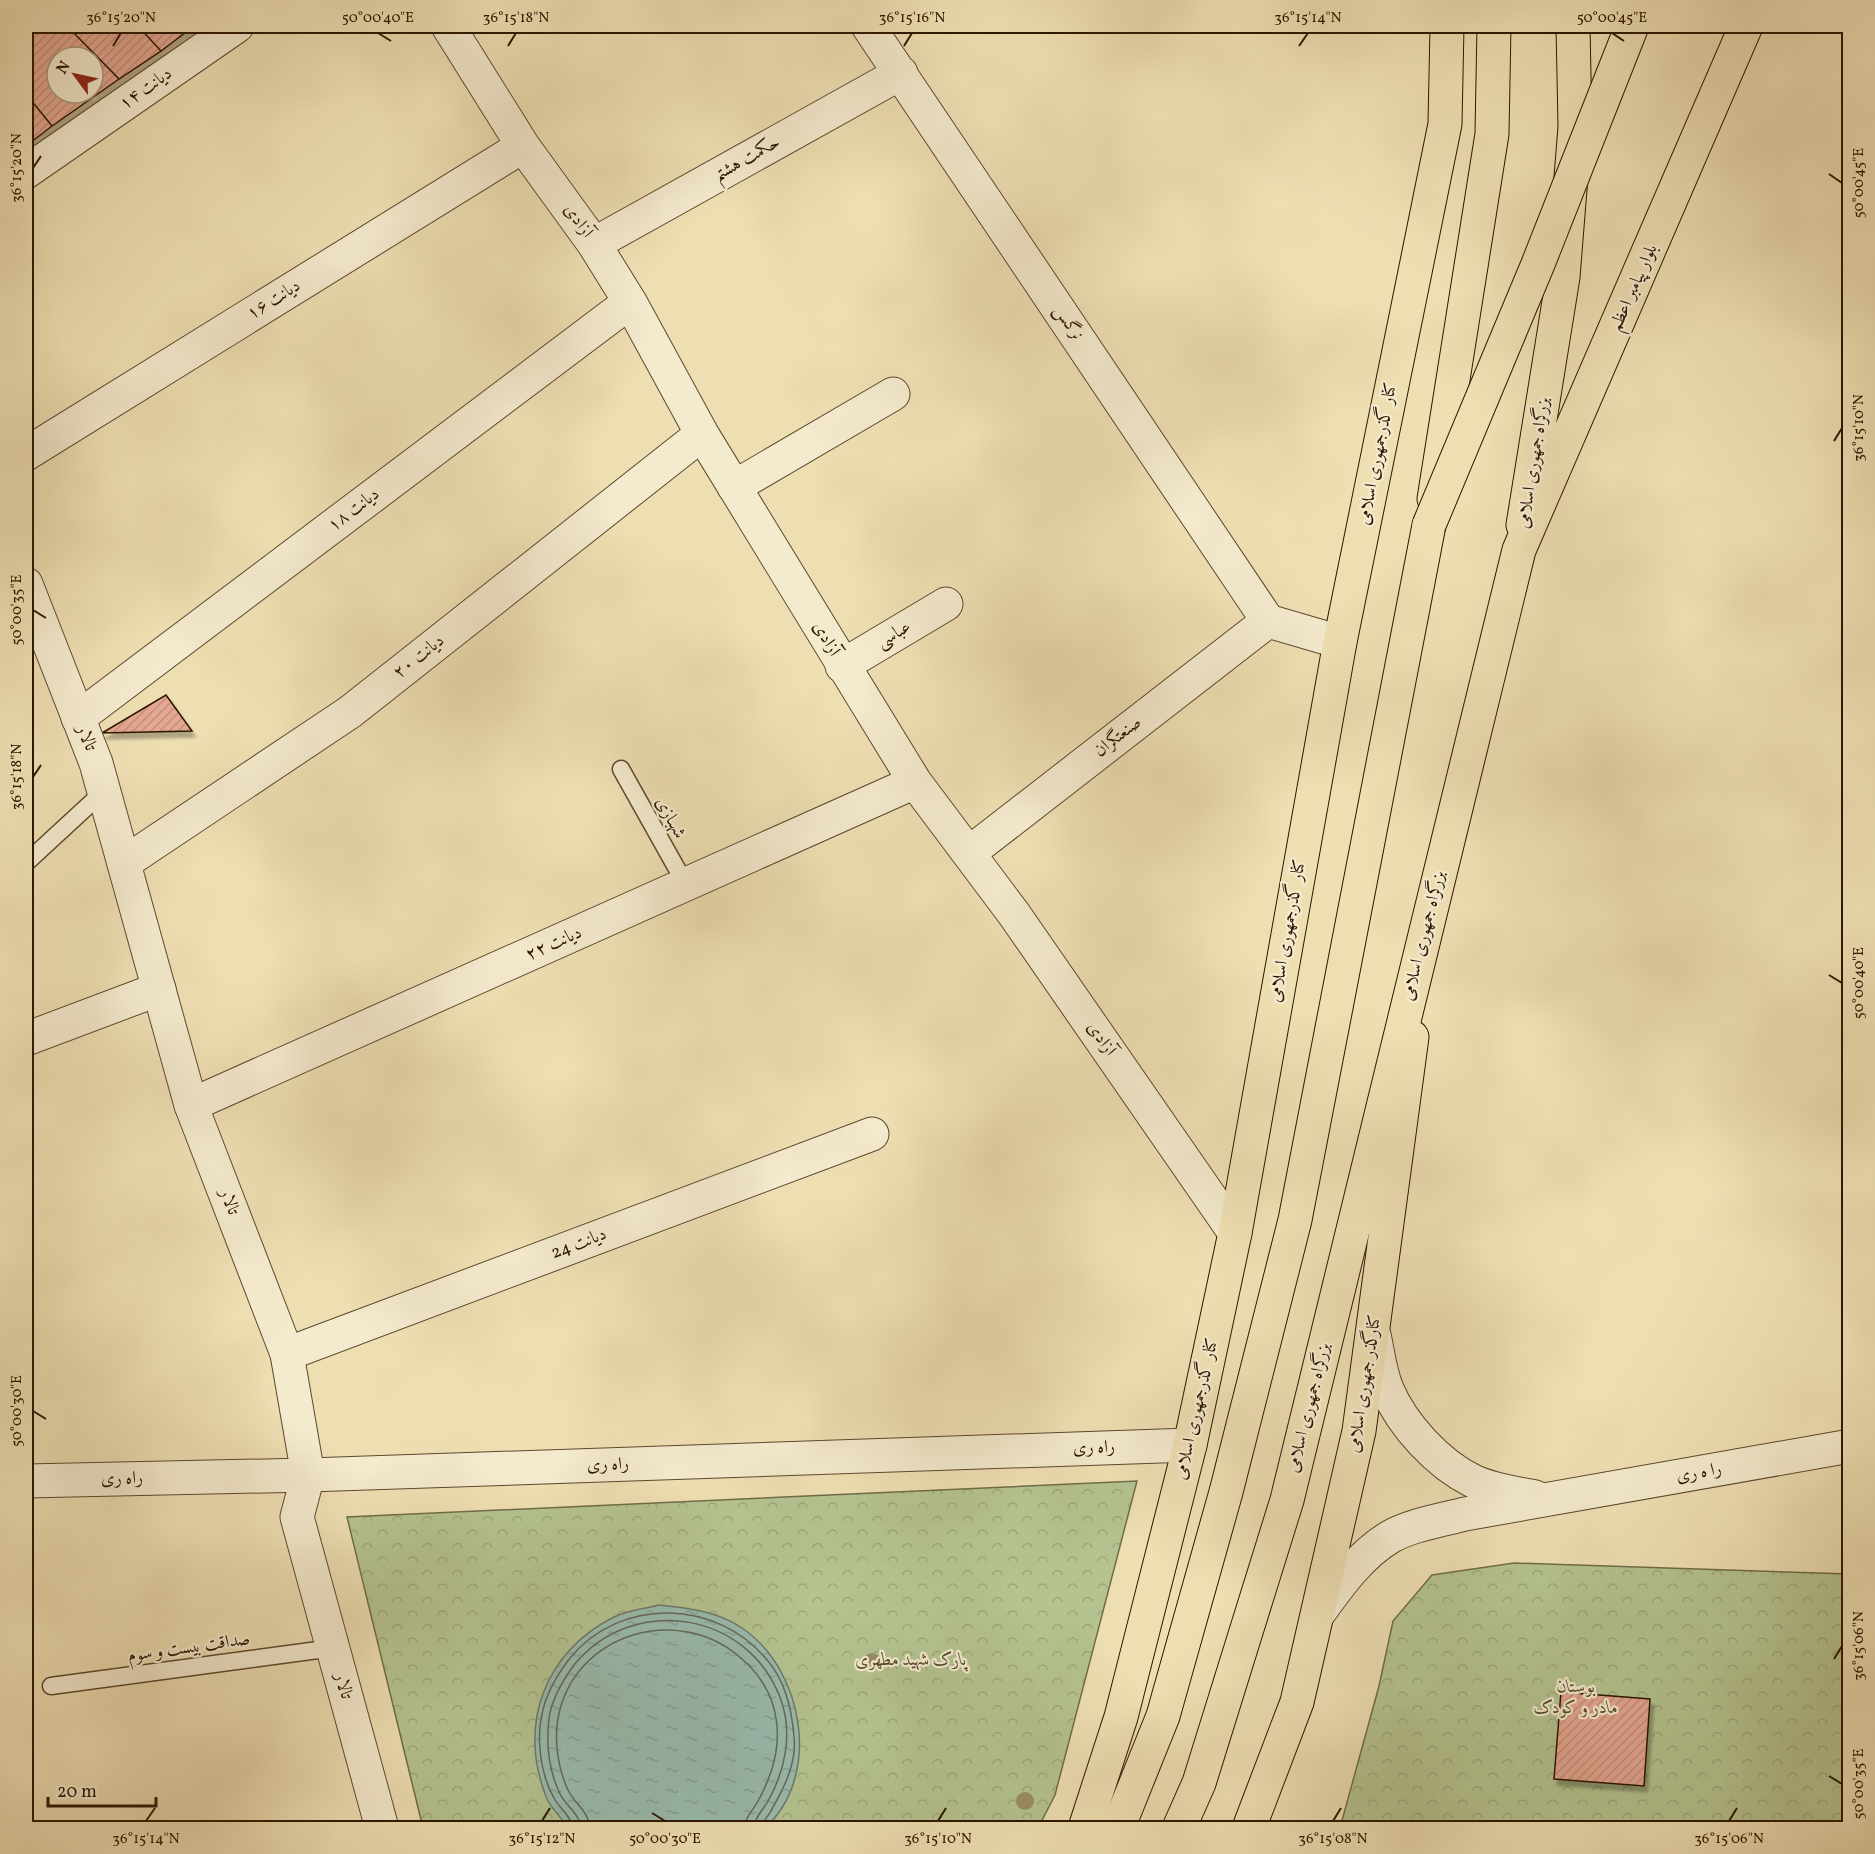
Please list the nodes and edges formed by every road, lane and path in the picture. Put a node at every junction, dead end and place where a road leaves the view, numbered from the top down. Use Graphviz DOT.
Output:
graph roads {
  1 [pos="237,26"];
  2 [pos="448,26"];
  3 [pos="868,26"];
  4 [pos="1447,26"];
  5 [pos="1494,26"];
  6 [pos="1573,26"];
  7 [pos="1632,26"];
  8 [pos="1746,26"];
  9 [pos="901,73"];
  10 [pos="523,146"];
  11 [pos="26,172"];
  12 [pos="594,244"];
  13 [pos="630,302"];
  14 [pos="893,394"];
  15 [pos="702,434"];
  16 [pos="26,454"];
  17 [pos="734,486"];
  18 [pos="1429,525"];
  19 [pos="1519,550"];
  20 [pos="26,584"];
  21 [pos="946,604"];
  22 [pos="1268,621"];
  23 [pos="1340,642"];
  24 [pos="842,666"];
  25 [pos="78,718"];
  26 [pos="621,769"];
  27 [pos="915,782"];
  28 [pos="104,791"];
  29 [pos="969,853"];
  30 [pos="26,862"];
  31 [pos="124,863"];
  32 [pos="686,885"];
  33 [pos="1426,927"];
  34 [pos="159,989"];
  35 [pos="26,1039"];
  36 [pos="191,1105"];
  37 [pos="872,1134"];
  38 [pos="1235,1233"];
  39 [pos="1374,1335"];
  40 [pos="287,1354"];
  41 [pos="1190,1445"];
  42 [pos="1850,1446"];
  43 [pos="308,1475"];
  44 [pos="26,1481"];
  45 [pos="1549,1500"];
  46 [pos="1318,1614"];
  47 [pos="333,1648"];
  48 [pos="51,1686"];
  49 [pos="382,1828"];
  50 [pos="1085,1828"];
  51 [pos="1118,1828"];
  52 [pos="1179,1828"];
  53 [pos="1249,1828"];
  1 -- 11 [label="street, دیانت ۱۴"];
  2 -- 10 [label="street, آزادی"];
  3 -- 9 [label="street, نرگس"];
  4 -- 23 [label="main road, کنار گذرجمهوری اسلامی"];
  5 -- 18 [label="main road, bridge"];
  6 -- 19 [label="main road, بزرگراه جمهوری اسلامی"];
  7 -- 18 [label="main road, bridge"];
  8 -- 19 [label="main road, بلوار پیامبر اعظم"];
  9 -- 12 [label="street, حکمت هشتم"];
  9 -- 22 [label="street, نرگس"];
  10 -- 12 [label="street, آزادی"];
  10 -- 16 [label="street, دیانت ۱۶"];
  12 -- 13 [label="street, آزادی"];
  13 -- 15 [label="street, آزادی"];
  13 -- 25 [label="street, دیانت ۱۸"];
  14 -- 17 [label="street"];
  15 -- 17 [label="street, آزادی"];
  15 -- 31 [label="street, دیانت ۲۰"];
  17 -- 24 [label="street, آزادی"];
  18 -- 51 [label="main road"];
  19 -- 33 [label="main road, بزرگراه جمهوری اسلامی"];
  20 -- 25 [label="street, تالار"];
  21 -- 24 [label="street, عباسی"];
  22 -- 23 [label="street"];
  22 -- 29 [label="street, صنعتگران"];
  23 -- 38 [label="main road, کنار گذرجمهوری اسلامی"];
  24 -- 27 [label="street, آزادی"];
  25 -- 28 [label="street, تالار"];
  26 -- 32 [label="lane, شهبازی"];
  27 -- 29 [label="street, آزادی"];
  27 -- 32 [label="street, دیانت ۲۲"];
  28 -- 30 [label="lane"];
  28 -- 31 [label="street, تالار"];
  29 -- 38 [label="street, آزادی"];
  31 -- 34 [label="street, تالار"];
  32 -- 36 [label="street, دیانت ۲۲"];
  33 -- 39 [label="main road, کنارگذر جمهوری اسلامی"];
  33 -- 52 [label="main road, بزرگراه جمهوری اسلامی"];
  34 -- 35 [label="street"];
  34 -- 36 [label="street, تالار"];
  36 -- 40 [label="street, تالار"];
  37 -- 40 [label="street, دیانت 24"];
  38 -- 41 [label="main road, کنار گذرجمهوری اسلامی"];
  39 -- 45 [label="street"];
  39 -- 46 [label="main road, کنارگذر جمهوری اسلامی"];
  40 -- 43 [label="street, تالار"];
  41 -- 43 [label="street, راه ری"];
  41 -- 50 [label="main road, کنار گذرجمهوری اسلامی"];
  42 -- 45 [label="street, را ه ری"];
  43 -- 44 [label="street, راه ری"];
  43 -- 47 [label="street, تالار"];
  45 -- 46 [label="street, را ه ری"];
  46 -- 53 [label="main road, کنارگذر جمهوری اسلامی"];
  47 -- 48 [label="lane, صداقت بیست و سوم"];
  47 -- 49 [label="street, تالار"];
}
